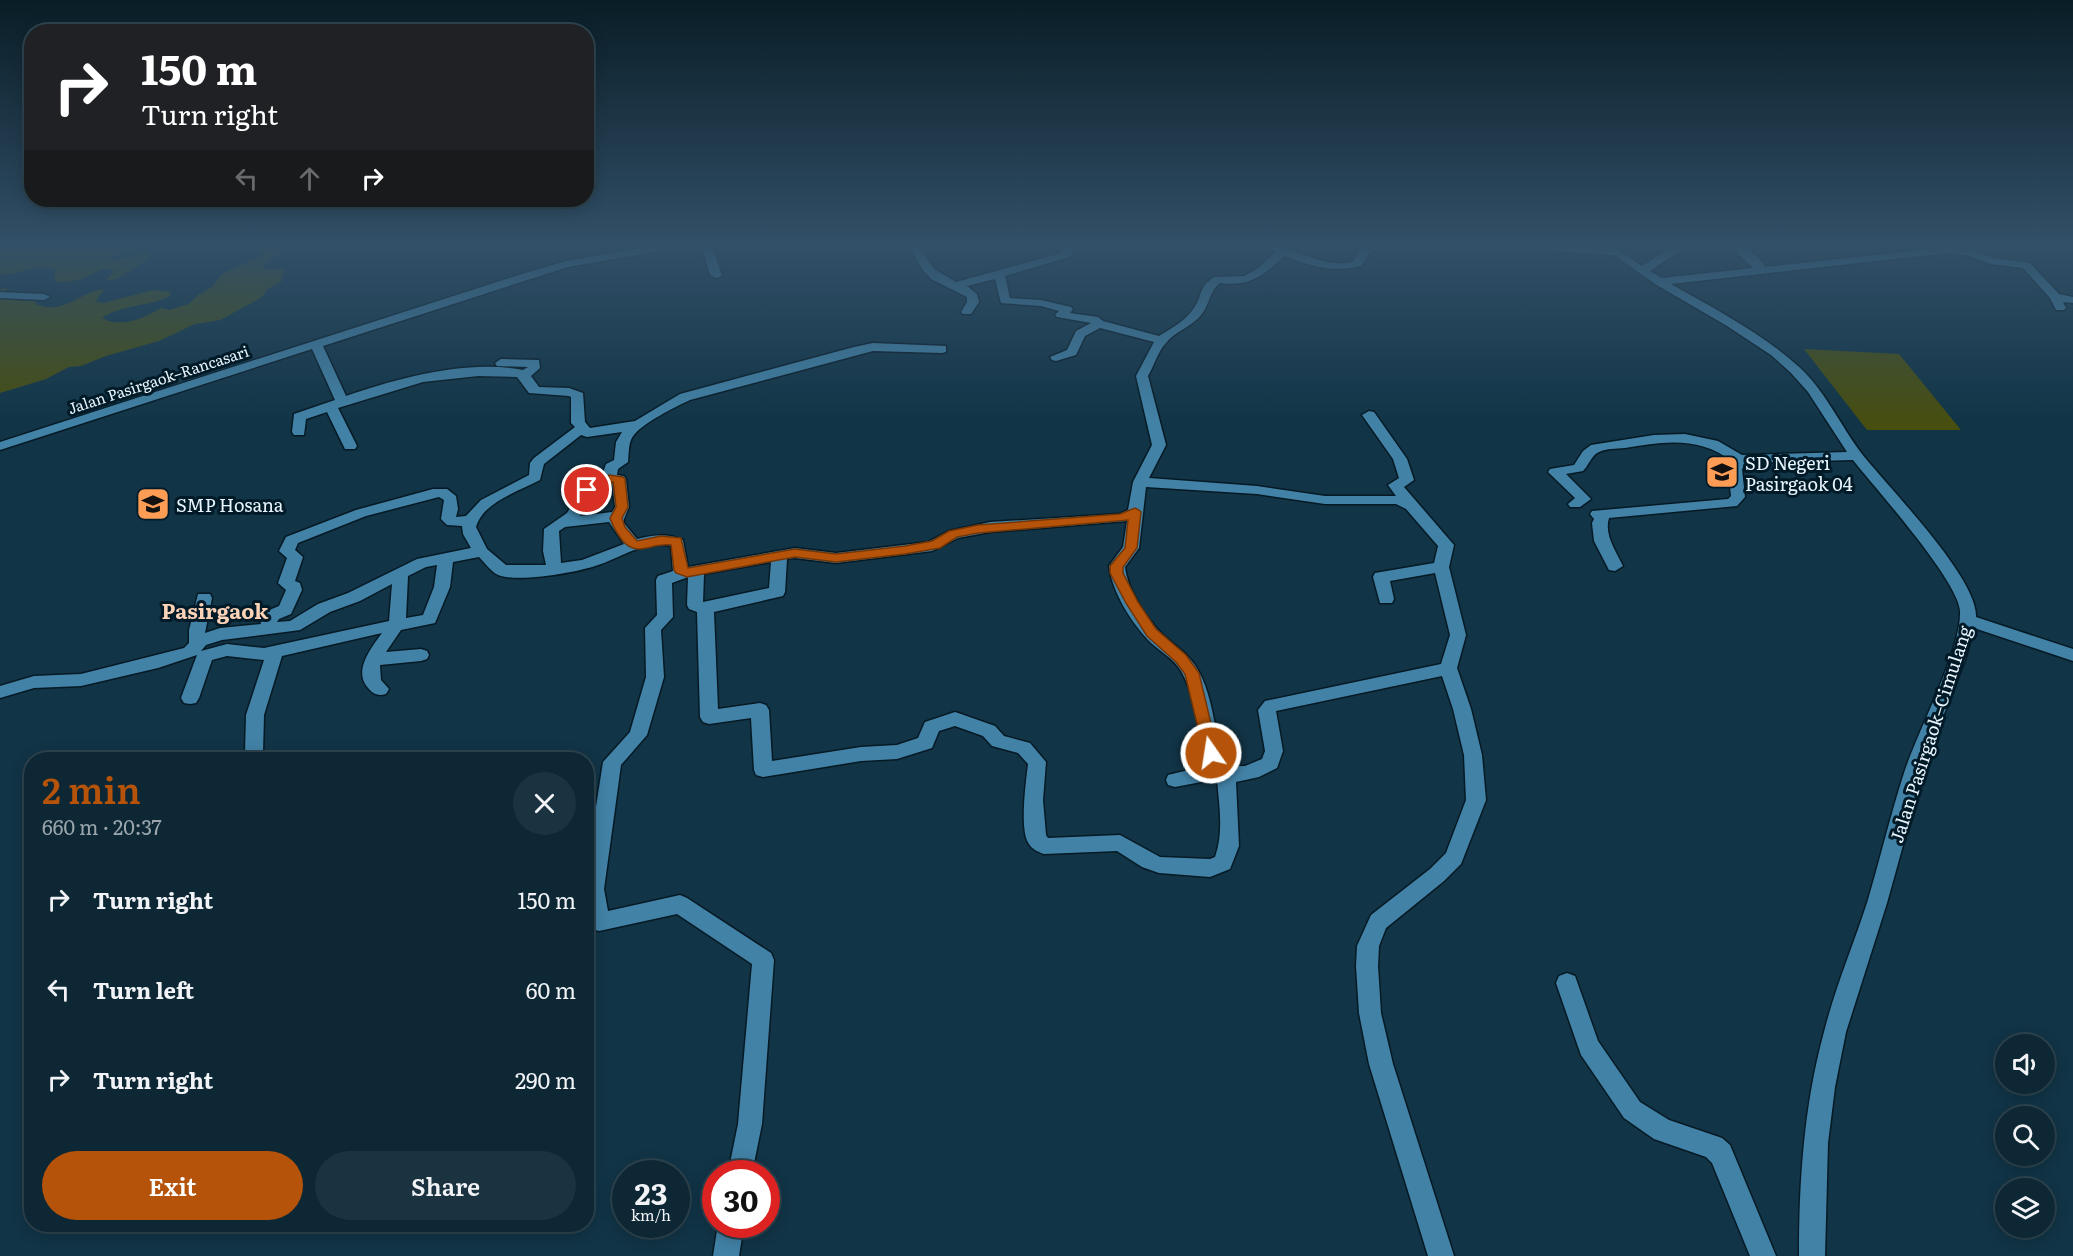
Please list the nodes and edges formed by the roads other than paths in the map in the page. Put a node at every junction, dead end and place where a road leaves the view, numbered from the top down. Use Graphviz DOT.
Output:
graph roads {
  1 [pos="438,305"];
  2 [pos="971,305"];
  3 [pos="1048,305"];
  4 [pos="1203,305"];
  5 [pos="1696,305"];
  6 [pos="2058,305"];
  7 [pos="2060,308"];
  8 [pos="967,312"];
  9 [pos="1099,324"];
  10 [pos="1161,340"];
  11 [pos="316,344"];
  12 [pos="942,349"];
  13 [pos="1056,357"];
  14 [pos="337,405"];
  15 [pos="1369,415"];
  16 [pos="637,425"];
  17 [pos="582,429"];
  18 [pos="299,432"];
  19 [pos="0,446"];
  20 [pos="350,446"];
  21 [pos="1857,456"];
  22 [pos="1740,460"];
  23 [pos="609,478"];
  24 [pos="1140,482"];
  25 [pos="1575,504"];
  26 [pos="1414,509"];
  27 [pos="1135,512"];
  28 [pos="618,516"];
  29 [pos="472,520"];
  30 [pos="563,523"];
  31 [pos="634,546"];
  32 [pos="482,552"];
  33 [pos="779,556"];
  34 [pos="446,557"];
  35 [pos="1615,566"];
  36 [pos="1441,567"];
  37 [pos="554,568"];
  38 [pos="401,572"];
  39 [pos="690,572"];
  40 [pos="204,598"];
  41 [pos="1386,599"];
  42 [pos="705,609"];
  43 [pos="1968,620"];
  44 [pos="395,626"];
  45 [pos="272,628"];
  46 [pos="197,643"];
  47 [pos="275,651"];
  48 [pos="422,655"];
  49 [pos="2073,655"];
  50 [pos="374,659"];
  51 [pos="1448,668"];
  52 [pos="380,689"];
  53 [pos="0,692"];
  54 [pos="190,698"];
  55 [pos="254,752"];
  56 [pos="1222,772"];
  57 [pos="1175,780"];
  58 [pos="1567,982"];
  59 [pos="743,1160"];
  60 [pos="729,1238"];
  61 [pos="726,1256"];
  62 [pos="1441,1256"];
  63 [pos="1763,1256"];
  64 [pos="1812,1256"];
  1 -- 11 [label="street, Jalan Pasirgaok–Rancasari"];
  2 -- 8 [label="street"];
  3 -- 9 [label="street"];
  4 -- 10 [label="street"];
  5 -- 21 [label="street, Jalan Pasirgaok–Cimulang"];
  6 -- 7 [label="street"];
  9 -- 10 [label="street"];
  9 -- 13 [label="street"];
  10 -- 24 [label="street"];
  11 -- 14 [label="street"];
  11 -- 19 [label="street, Jalan Pasirgaok–Rancasari"];
  12 -- 16 [label="street"];
  14 -- 17 [label="street"];
  14 -- 18 [label="street"];
  14 -- 20 [label="street"];
  15 -- 26 [label="street"];
  16 -- 17 [label="street"];
  16 -- 23 [label="street"];
  17 -- 29 [label="street"];
  21 -- 22 [label="street"];
  21 -- 43 [label="street, Jalan Pasirgaok–Cimulang"];
  22 -- 25 [label="street"];
  22 -- 35 [label="street"];
  23 -- 28 [label="street"];
  23 -- 30 [label="street"];
  24 -- 26 [label="street"];
  24 -- 27 [label="street"];
  26 -- 36 [label="street"];
  27 -- 33 [label="street"];
  27 -- 56 [label="street"];
  28 -- 30 [label="street"];
  28 -- 31 [label="street"];
  29 -- 32 [label="street"];
  29 -- 45 [label="street"];
  30 -- 37 [label="street"];
  31 -- 37 [label="street"];
  31 -- 39 [label="street"];
  32 -- 34 [label="street"];
  32 -- 37 [label="street"];
  33 -- 39 [label="street"];
  33 -- 42 [label="street"];
  34 -- 38 [label="street"];
  34 -- 44 [label="street"];
  36 -- 41 [label="street"];
  36 -- 51 [label="street"];
  38 -- 44 [label="street"];
  38 -- 45 [label="street"];
  39 -- 42 [label="street"];
  39 -- 59 [label="street"];
  40 -- 46 [label="street"];
  42 -- 56 [label="street"];
  43 -- 49 [label="street"];
  43 -- 64 [label="street, Jalan Pasirgaok–Cimulang"];
  44 -- 47 [label="street"];
  44 -- 50 [label="street"];
  45 -- 46 [label="street"];
  46 -- 53 [label="street"];
  47 -- 54 [label="street"];
  47 -- 55 [label="street"];
  48 -- 50 [label="street"];
  50 -- 52 [label="street"];
  51 -- 56 [label="street"];
  51 -- 62 [label="street"];
  56 -- 57 [label="street"];
  58 -- 63 [label="street"];
  60 -- 61 [label="street"];
}
